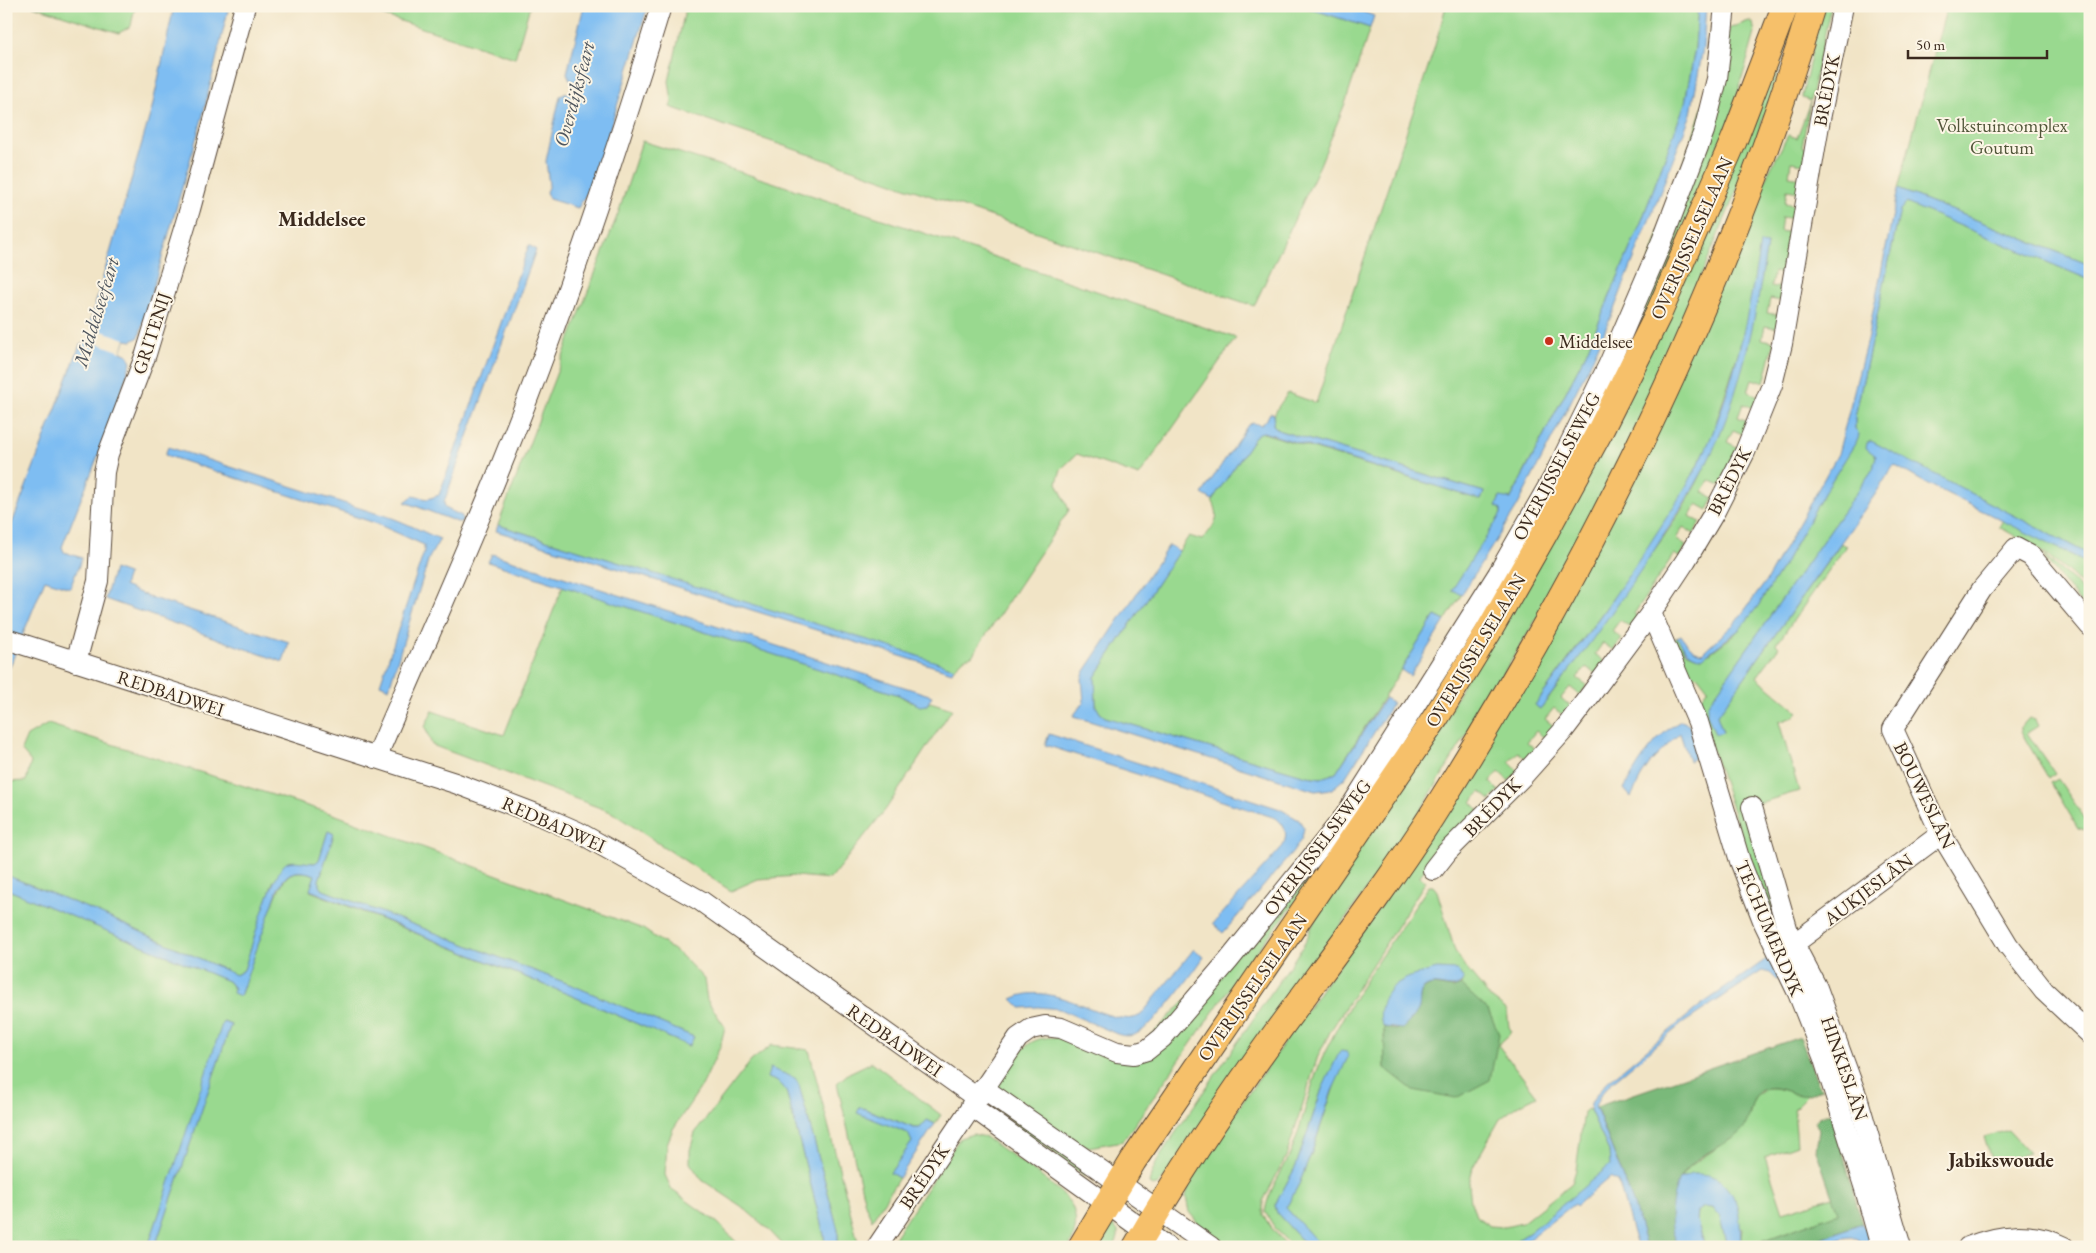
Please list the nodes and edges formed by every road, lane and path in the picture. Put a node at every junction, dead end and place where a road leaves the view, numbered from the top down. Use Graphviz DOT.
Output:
graph roads {
  1 [pos="245,6"];
  2 [pos="661,6"];
  3 [pos="1725,6"];
  4 [pos="1785,6"];
  5 [pos="1812,6"];
  6 [pos="1844,6"];
  7 [pos="1651,612"];
  8 [pos="2090,626"];
  9 [pos="6,640"];
  10 [pos="76,662"];
  11 [pos="376,758"];
  12 [pos="1752,807"];
  13 [pos="1941,834"];
  14 [pos="1433,870"];
  15 [pos="1795,943"];
  16 [pos="2090,1034"];
  17 [pos="977,1097"];
  18 [pos="1113,1194"];
  19 [pos="1158,1209"];
  20 [pos="1140,1239"];
  21 [pos="877,1247"];
  22 [pos="1081,1247"];
  23 [pos="1167,1247"];
  24 [pos="1211,1247"];
  25 [pos="1881,1247"];
  26 [pos="1901,1247"];
  27 [pos="1968,1247"];
  28 [pos="2064,1247"];
  1 -- 10 [label="street, GRITENIJ"];
  2 -- 11 [label="street"];
  3 -- 17 [label="street, OVERIJSSELSEWEG"];
  4 -- 18 [label="main road, OVERIJSSELSELAAN"];
  5 -- 19 [label="main road, OVERIJSSELSELAAN"];
  6 -- 7 [label="street, BRÉDYK"];
  7 -- 14 [label="street, BRÉDYK"];
  7 -- 25 [label="street, TECHUMERDYK"];
  8 -- 13 [label="street, BOUWESLÂN"];
  9 -- 10 [label="street, REDBADWEI"];
  10 -- 11 [label="street, REDBADWEI"];
  11 -- 17 [label="street, REDBADWEI"];
  12 -- 15 [label="street, HINKESLÂN"];
  13 -- 15 [label="street, AUKJESLÂN"];
  13 -- 16 [label="street, BOUWESLÂN"];
  15 -- 26 [label="street, HINKESLÂN"];
  17 -- 18 [label="street, REDBADWEI"];
  17 -- 21 [label="street, BRÉDYK"];
  18 -- 19 [label="street"];
  18 -- 20 [label="street"];
  18 -- 22 [label="main road, OVERIJSSELSELAAN"];
  19 -- 20 [label="main road, OVERIJSSELSELAAN"];
  19 -- 24 [label="street"];
  20 -- 23 [label="street"];
  27 -- 28 [label="street"];
}
